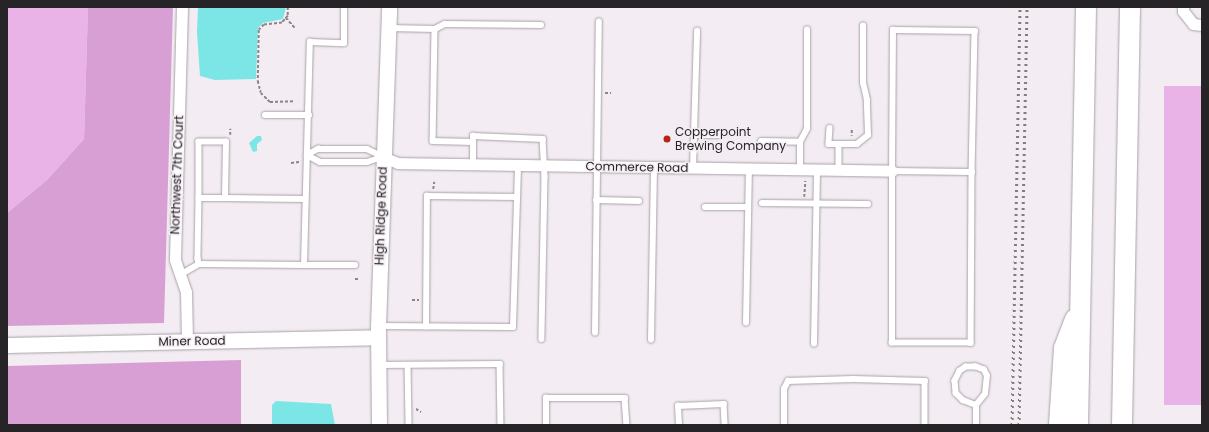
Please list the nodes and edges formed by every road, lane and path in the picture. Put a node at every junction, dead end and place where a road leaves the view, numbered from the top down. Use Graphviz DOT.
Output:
graph roads {
  1 [pos="182,7"];
  2 [pos="288,7"];
  3 [pos="344,7"];
  4 [pos="389,7"];
  5 [pos="1086,7"];
  6 [pos="1130,7"];
  7 [pos="1183,7"];
  8 [pos="286,18"];
  9 [pos="599,22"];
  10 [pos="541,25"];
  11 [pos="1202,25"];
  12 [pos="863,26"];
  13 [pos="296,28"];
  14 [pos="388,28"];
  15 [pos="435,29"];
  16 [pos="808,30"];
  17 [pos="697,31"];
  18 [pos="604,93"];
  19 [pos="611,93"];
  20 [pos="295,101"];
  21 [pos="265,115"];
  22 [pos="309,115"];
  23 [pos="830,128"];
  24 [pos="230,129"];
  25 [pos="852,130"];
  26 [pos="694,135"];
  27 [pos="720,135"];
  28 [pos="230,136"];
  29 [pos="852,138"];
  30 [pos="473,142"];
  31 [pos="761,142"];
  32 [pos="800,142"];
  33 [pos="839,144"];
  34 [pos="307,154"];
  35 [pos="383,157"];
  36 [pos="298,162"];
  37 [pos="291,163"];
  38 [pos="473,164"];
  39 [pos="518,165"];
  40 [pos="544,166"];
  41 [pos="596,166"];
  42 [pos="654,167"];
  43 [pos="693,168"];
  44 [pos="749,169"];
  45 [pos="800,170"];
  46 [pos="817,170"];
  47 [pos="839,170"];
  48 [pos="892,171"];
  49 [pos="972,172"];
  50 [pos="805,181"];
  51 [pos="434,182"];
  52 [pos="434,190"];
  53 [pos="517,197"];
  54 [pos="199,198"];
  55 [pos="225,198"];
  56 [pos="804,198"];
  57 [pos="304,199"];
  58 [pos="596,200"];
  59 [pos="639,201"];
  60 [pos="762,204"];
  61 [pos="816,204"];
  62 [pos="868,204"];
  63 [pos="706,207"];
  64 [pos="748,207"];
  65 [pos="199,264"];
  66 [pos="304,265"];
  67 [pos="355,265"];
  68 [pos="180,275"];
  69 [pos="412,300"];
  70 [pos="421,300"];
  71 [pos="1080,304"];
  72 [pos="746,324"];
  73 [pos="426,326"];
  74 [pos="378,332"];
  75 [pos="595,333"];
  76 [pos="542,339"];
  77 [pos="651,340"];
  78 [pos="187,341"];
  79 [pos="814,344"];
  80 [pos="7,345"];
  81 [pos="408,365"];
  82 [pos="378,366"];
  83 [pos="1123,402"];
  84 [pos="976,405"];
  85 [pos="378,425"];
  86 [pos="409,425"];
  87 [pos="501,425"];
  88 [pos="546,425"];
  89 [pos="627,425"];
  90 [pos="679,425"];
  91 [pos="725,425"];
  92 [pos="784,425"];
  93 [pos="925,425"];
  94 [pos="976,425"];
  95 [pos="1059,425"];
  96 [pos="1078,425"];
  97 [pos="1122,425"];
  98 [pos="1126,425"];
  1 -- 68 [label="street, Northwest 7th Court"];
  2 -- 8 [label="path"];
  3 -- 22 [label="lane"];
  4 -- 14 [label="street, High Ridge Road"];
  5 -- 71 [label="highway"];
  6 -- 83 [label="highway"];
  7 -- 11 [label="street"];
  8 -- 13 [label="path"];
  8 -- 20 [label="path"];
  9 -- 41 [label="lane"];
  10 -- 15 [label="lane"];
  12 -- 33 [label="lane"];
  14 -- 15 [label="lane"];
  14 -- 35 [label="street, High Ridge Road"];
  15 -- 30 [label="lane"];
  16 -- 32 [label="lane"];
  17 -- 26 [label="lane"];
  18 -- 19 [label="path"];
  21 -- 22 [label="lane"];
  22 -- 34 [label="lane"];
  23 -- 33 [label="lane"];
  24 -- 28 [label="path"];
  25 -- 29 [label="path"];
  26 -- 27 [label="lane"];
  26 -- 43 [label="lane"];
  30 -- 38 [label="lane"];
  30 -- 40 [label="lane"];
  31 -- 32 [label="lane"];
  32 -- 45 [label="lane"];
  33 -- 47 [label="lane"];
  34 -- 35 [label="lane"];
  34 -- 35 [label="lane"];
  34 -- 57 [label="lane"];
  35 -- 38 [label="street, Commerce Road"];
  35 -- 74 [label="street, High Ridge Road"];
  36 -- 37 [label="path"];
  38 -- 39 [label="street, Commerce Road"];
  39 -- 40 [label="street, Commerce Road"];
  39 -- 53 [label="lane"];
  40 -- 41 [label="street, Commerce Road"];
  40 -- 76 [label="lane"];
  41 -- 42 [label="street, Commerce Road"];
  41 -- 58 [label="lane"];
  42 -- 43 [label="street, Commerce Road"];
  42 -- 77 [label="lane"];
  43 -- 44 [label="street, Commerce Road"];
  44 -- 45 [label="street, Commerce Road"];
  44 -- 64 [label="lane"];
  45 -- 46 [label="street, Commerce Road"];
  46 -- 47 [label="street, Commerce Road"];
  46 -- 61 [label="lane"];
  47 -- 48 [label="street, Commerce Road"];
  48 -- 49 [label="lane"];
  48 -- 49 [label="lane"];
  48 -- 49 [label="lane"];
  50 -- 56 [label="path"];
  51 -- 52 [label="path"];
  53 -- 73 [label="lane"];
  53 -- 73 [label="lane"];
  54 -- 55 [label="lane"];
  54 -- 55 [label="lane"];
  54 -- 65 [label="lane"];
  55 -- 57 [label="lane"];
  57 -- 66 [label="lane"];
  58 -- 59 [label="lane"];
  58 -- 75 [label="lane"];
  60 -- 61 [label="lane"];
  61 -- 62 [label="lane"];
  61 -- 79 [label="lane"];
  63 -- 64 [label="lane"];
  64 -- 72 [label="lane"];
  65 -- 66 [label="lane"];
  65 -- 68 [label="lane"];
  66 -- 67 [label="lane"];
  68 -- 78 [label="street, Northwest 7th Court"];
  69 -- 70 [label="path"];
  71 -- 95 [label="highway"];
  71 -- 96 [label="highway"];
  73 -- 74 [label="lane"];
  74 -- 78 [label="street, Miner Road"];
  74 -- 82 [label="street, High Ridge Road"];
  78 -- 80 [label="street, Miner Road"];
  81 -- 82 [label="lane"];
  81 -- 86 [label="lane"];
  81 -- 87 [label="lane"];
  82 -- 85 [label="street, High Ridge Road"];
  83 -- 97 [label="highway"];
  83 -- 98 [label="highway"];
  84 -- 84 [label="lane"];
  84 -- 94 [label="lane"];
  88 -- 89 [label="lane"];
  90 -- 91 [label="lane"];
  92 -- 93 [label="lane"];
}
